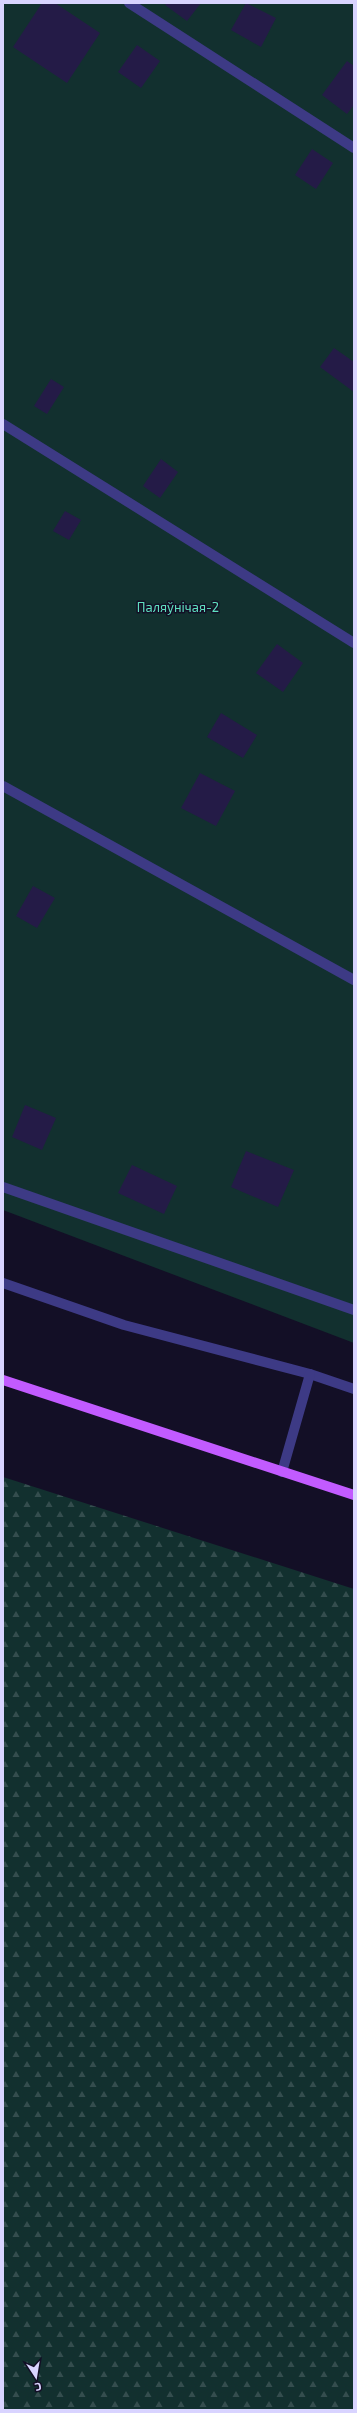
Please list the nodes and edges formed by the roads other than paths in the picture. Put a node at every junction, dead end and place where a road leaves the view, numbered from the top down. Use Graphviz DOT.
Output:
graph roads {
  1 [pos="129,3"];
  2 [pos="354,148"];
  3 [pos="3,424"];
  4 [pos="354,643"];
  5 [pos="3,786"];
  6 [pos="354,980"];
  7 [pos="3,1187"];
  8 [pos="3,1282"];
  9 [pos="354,1310"];
  10 [pos="310,1374"];
  11 [pos="3,1380"];
  12 [pos="354,1390"];
  13 [pos="282,1472"];
  14 [pos="354,1495"];
  1 -- 2 [label="lane"];
  3 -- 4 [label="lane"];
  5 -- 6 [label="lane"];
  7 -- 9 [label="lane"];
  8 -- 10 [label="lane"];
  10 -- 12 [label="lane"];
  10 -- 13 [label="lane"];
  11 -- 13 [label="main road"];
  13 -- 14 [label="main road"];
}
